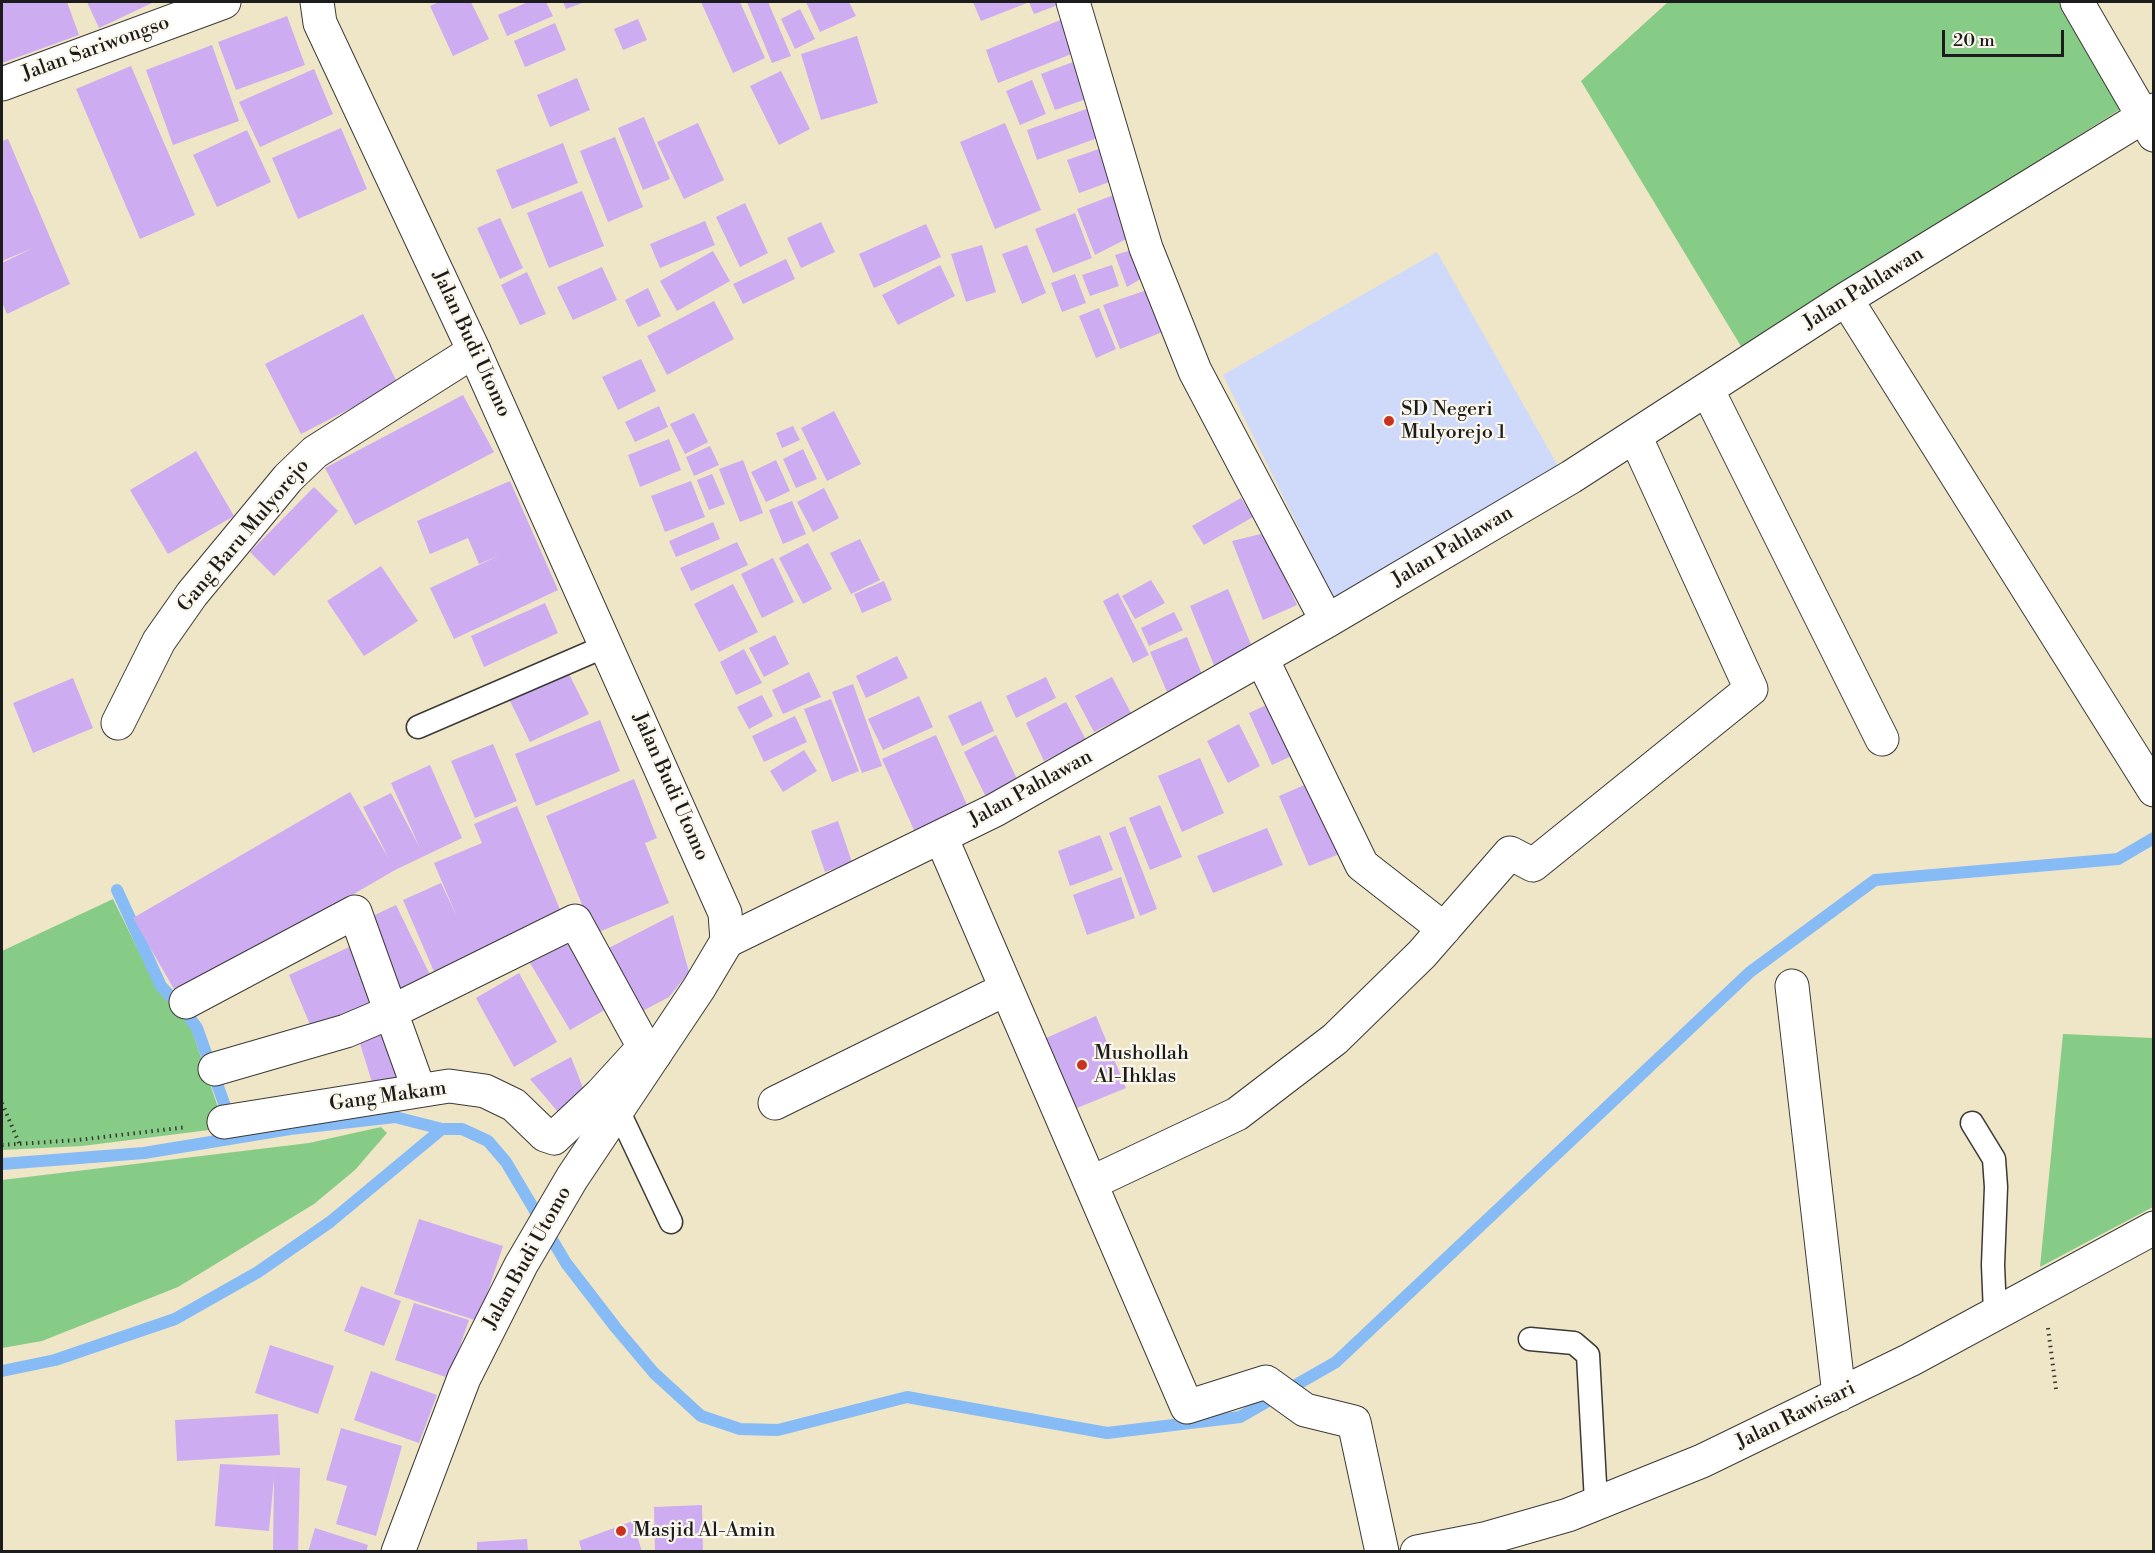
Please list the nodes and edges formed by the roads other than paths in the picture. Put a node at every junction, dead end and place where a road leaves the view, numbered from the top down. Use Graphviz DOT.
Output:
graph roads {
  1 [pos="224,2"];
  2 [pos="317,2"];
  3 [pos="1073,2"];
  4 [pos="2077,2"];
  5 [pos="2,84"];
  6 [pos="2150,120"];
  7 [pos="1846,299"];
  8 [pos="474,351"];
  9 [pos="1707,389"];
  10 [pos="1635,436"];
  11 [pos="1327,621"];
  12 [pos="608,645"];
  13 [pos="1262,659"];
  14 [pos="118,723"];
  15 [pos="418,727"];
  16 [pos="1882,739"];
  17 [pos="2154,790"];
  18 [pos="941,837"];
  19 [pos="1444,929"];
  20 [pos="727,941"];
  21 [pos="1792,986"];
  22 [pos="1006,989"];
  23 [pos="186,1002"];
  24 [pos="393,1011"];
  25 [pos="650,1051"];
  26 [pos="215,1070"];
  27 [pos="419,1090"];
  28 [pos="775,1103"];
  29 [pos="618,1110"];
  30 [pos="229,1121"];
  31 [pos="1972,1123"];
  32 [pos="1091,1183"];
  33 [pos="671,1222"];
  34 [pos="2154,1228"];
  35 [pos="1995,1313"];
  36 [pos="1530,1340"];
  37 [pos="1839,1395"];
  38 [pos="1596,1503"];
  39 [pos="398,1551"];
  40 [pos="1382,1551"];
  41 [pos="1417,1551"];
  1 -- 5 [label="street, Jalan Sariwongso"];
  2 -- 8 [label="street, Jalan Budi Utomo"];
  3 -- 11 [label="street"];
  4 -- 6 [label="street"];
  6 -- 7 [label="street, Jalan Pahlawan"];
  7 -- 9 [label="street, Jalan Pahlawan"];
  7 -- 17 [label="street"];
  8 -- 12 [label="street, Jalan Budi Utomo"];
  8 -- 14 [label="street, Gang Baru Mulyorejo"];
  9 -- 10 [label="street, Jalan Pahlawan"];
  9 -- 16 [label="street"];
  10 -- 11 [label="street, Jalan Pahlawan"];
  10 -- 19 [label="street"];
  11 -- 13 [label="street, Jalan Pahlawan"];
  12 -- 15 [label="lane"];
  12 -- 20 [label="street, Jalan Budi Utomo"];
  13 -- 18 [label="street, Jalan Pahlawan"];
  13 -- 19 [label="street"];
  18 -- 20 [label="street, Jalan Pahlawan"];
  18 -- 22 [label="street"];
  19 -- 32 [label="street"];
  20 -- 25 [label="street, Jalan Budi Utomo"];
  21 -- 37 [label="street"];
  22 -- 28 [label="street"];
  22 -- 32 [label="street"];
  23 -- 24 [label="street"];
  24 -- 25 [label="street"];
  24 -- 26 [label="street"];
  24 -- 27 [label="street"];
  25 -- 27 [label="street, Gang Makam"];
  25 -- 29 [label="street, Jalan Budi Utomo"];
  27 -- 30 [label="street, Gang Makam"];
  29 -- 33 [label="lane"];
  29 -- 39 [label="street, Jalan Budi Utomo"];
  31 -- 35 [label="lane"];
  32 -- 40 [label="street"];
  34 -- 35 [label="street, Jalan Rawisari"];
  35 -- 37 [label="street, Jalan Rawisari"];
  36 -- 38 [label="lane"];
  37 -- 38 [label="street, Jalan Rawisari"];
  38 -- 41 [label="street, Jalan Rawisari"];
}
